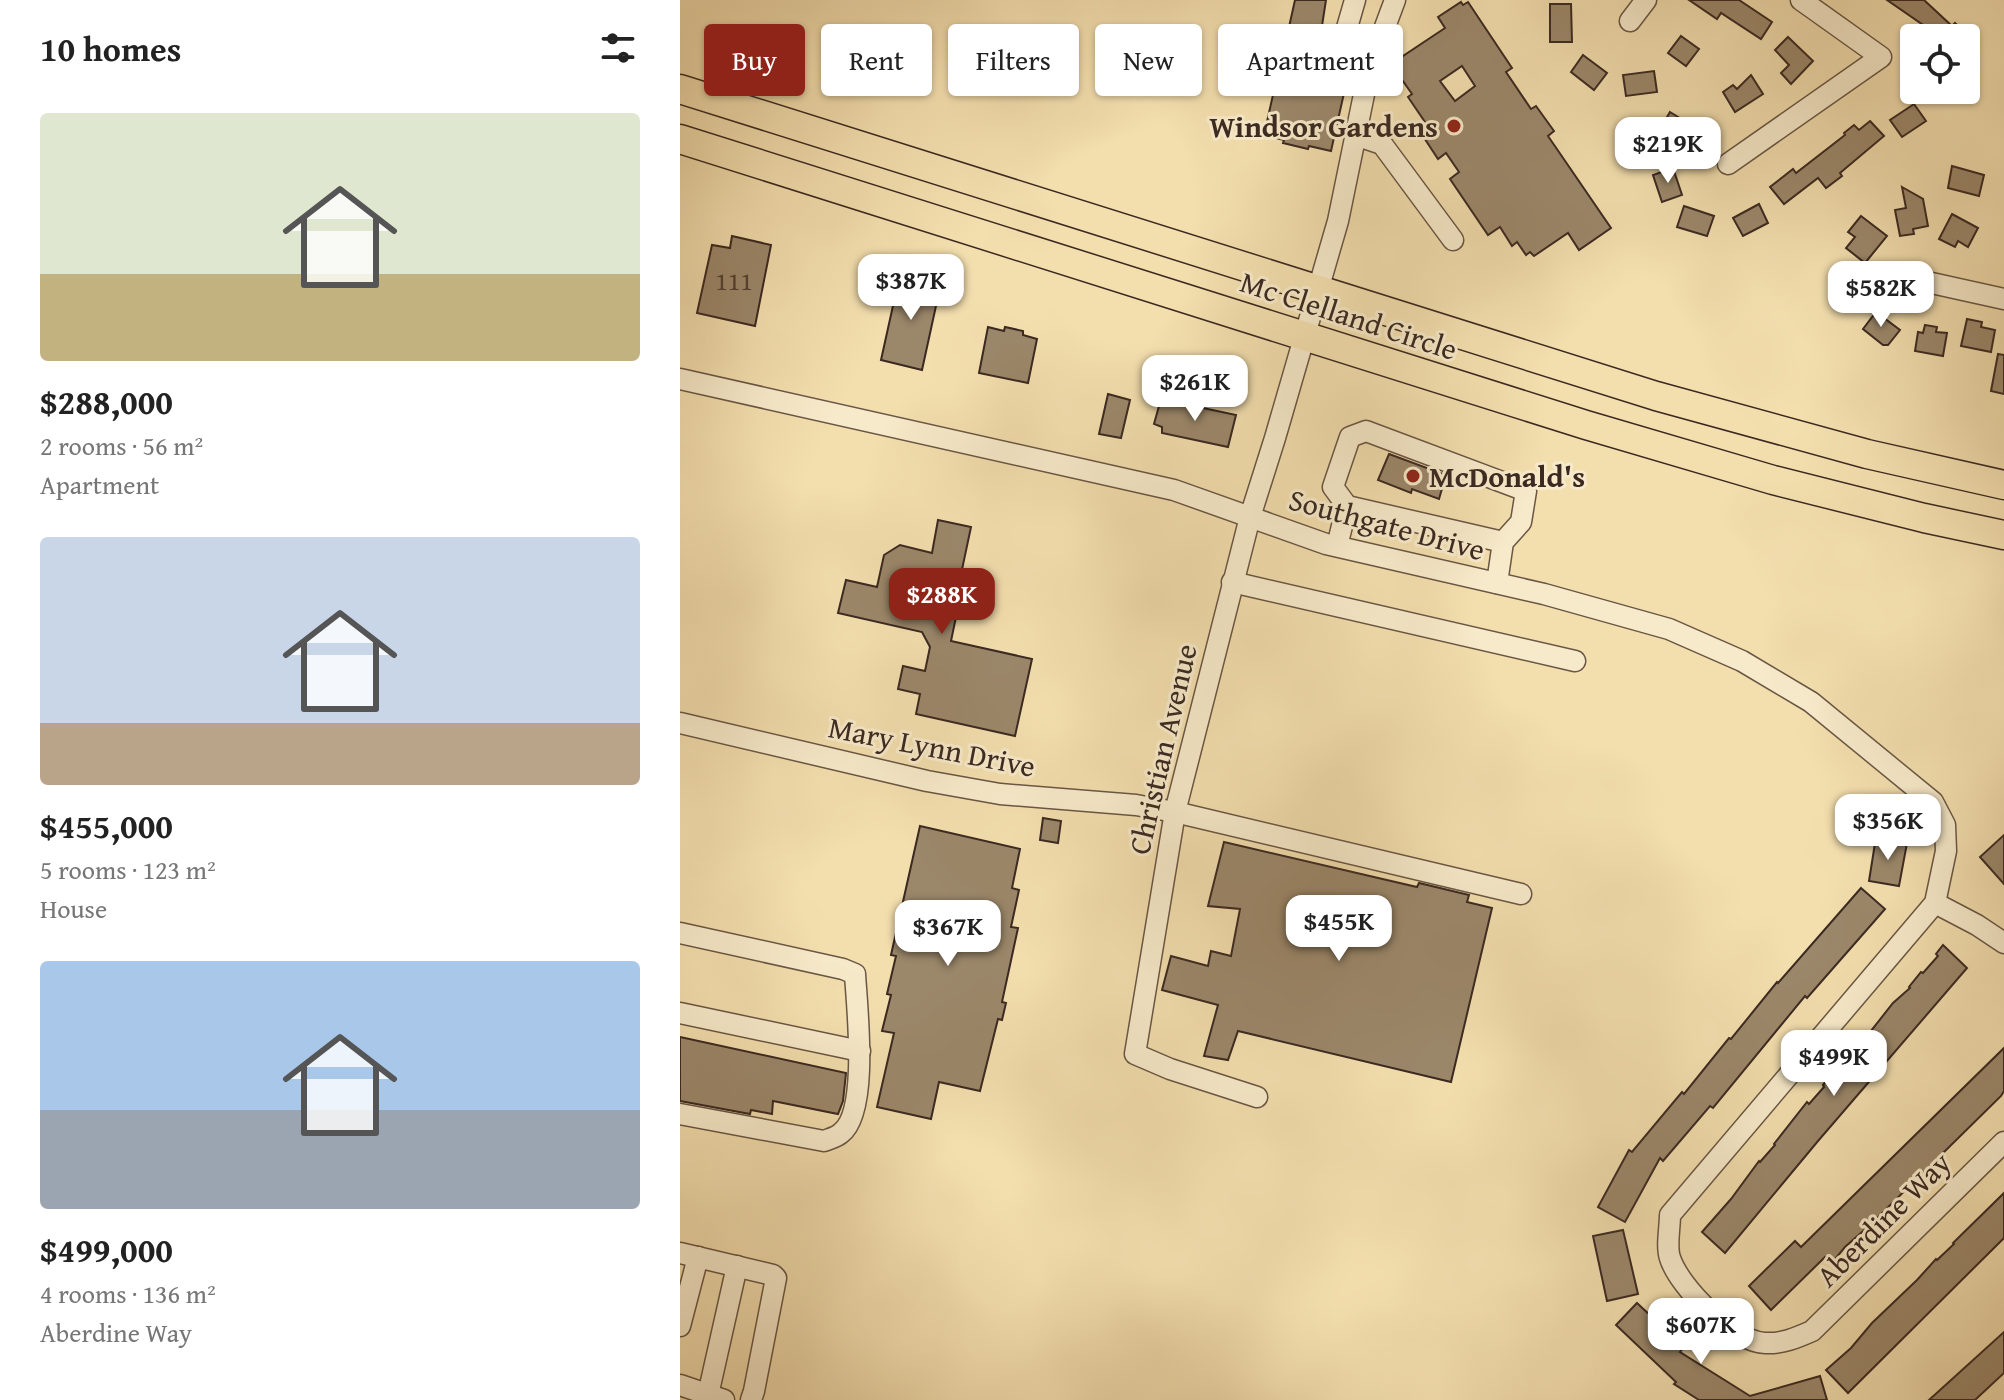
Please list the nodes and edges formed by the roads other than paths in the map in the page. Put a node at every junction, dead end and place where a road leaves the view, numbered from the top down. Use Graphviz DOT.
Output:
graph roads {
  1 [pos="1355,0"];
  2 [pos="1646,0"];
  3 [pos="1801,0"];
  4 [pos="1395,1"];
  5 [pos="1630,21"];
  6 [pos="1348,24"];
  7 [pos="1386,24"];
  8 [pos="680,89"];
  9 [pos="1363,96"];
  10 [pos="1355,135"];
  11 [pos="680,139"];
  12 [pos="1728,164"];
  13 [pos="1453,240"];
  14 [pos="1918,280"];
  15 [pos="1319,291"];
  16 [pos="2004,299"];
  17 [pos="1304,336"];
  18 [pos="680,379"];
  19 [pos="2004,485"];
  20 [pos="1347,506"];
  21 [pos="1250,517"];
  22 [pos="2004,535"];
  23 [pos="1503,542"];
  24 [pos="1337,546"];
  25 [pos="1232,582"];
  26 [pos="1497,583"];
  27 [pos="1575,661"];
  28 [pos="680,723"];
  29 [pos="1175,812"];
  30 [pos="1521,894"];
  31 [pos="1935,903"];
  32 [pos="680,933"];
  33 [pos="2004,943"];
  34 [pos="680,1013"];
  35 [pos="860,1051"];
  36 [pos="1257,1097"];
  37 [pos="680,1114"];
  38 [pos="2004,1142"];
  39 [pos="689,1255"];
  40 [pos="737,1266"];
  41 [pos="680,1326"];
  42 [pos="680,1385"];
  43 [pos="716,1397"];
  44 [pos="751,1400"];
  1 -- 6 [label="street"];
  2 -- 5 [label="street"];
  3 -- 12 [label="street"];
  4 -- 7 [label="street, Christian Avenue"];
  8 -- 15 [label="highway, Mc Clelland Circle"];
  9 -- 10 [label="street, Christian Avenue"];
  10 -- 13 [label="street"];
  10 -- 15 [label="street, Christian Avenue"];
  11 -- 17 [label="highway, Mc Clelland Circle"];
  14 -- 16 [label="street"];
  15 -- 17 [label="street, Christian Avenue"];
  15 -- 19 [label="highway, Mc Clelland Circle"];
  17 -- 21 [label="street, Christian Avenue"];
  17 -- 22 [label="highway, Mc Clelland Circle"];
  18 -- 21 [label="street, Southgate Drive"];
  20 -- 23 [label="street"];
  20 -- 23 [label="street"];
  20 -- 24 [label="street"];
  21 -- 24 [label="street, Southgate Drive"];
  21 -- 25 [label="street, Christian Avenue"];
  23 -- 26 [label="street"];
  24 -- 26 [label="street, Southgate Drive"];
  25 -- 27 [label="street"];
  25 -- 29 [label="street, Christian Avenue"];
  26 -- 31 [label="street, Southgate Drive"];
  28 -- 29 [label="street, Mary Lynn Drive"];
  29 -- 30 [label="street, Mary Lynn Drive"];
  29 -- 36 [label="street, Christian Avenue"];
  31 -- 33 [label="street"];
  31 -- 38 [label="street, Aberdine Way"];
  32 -- 35 [label="street"];
  34 -- 35 [label="street"];
  35 -- 37 [label="street"];
  39 -- 40 [label="street"];
  39 -- 41 [label="street"];
  40 -- 43 [label="street"];
  40 -- 44 [label="street"];
  42 -- 43 [label="street"];
}
